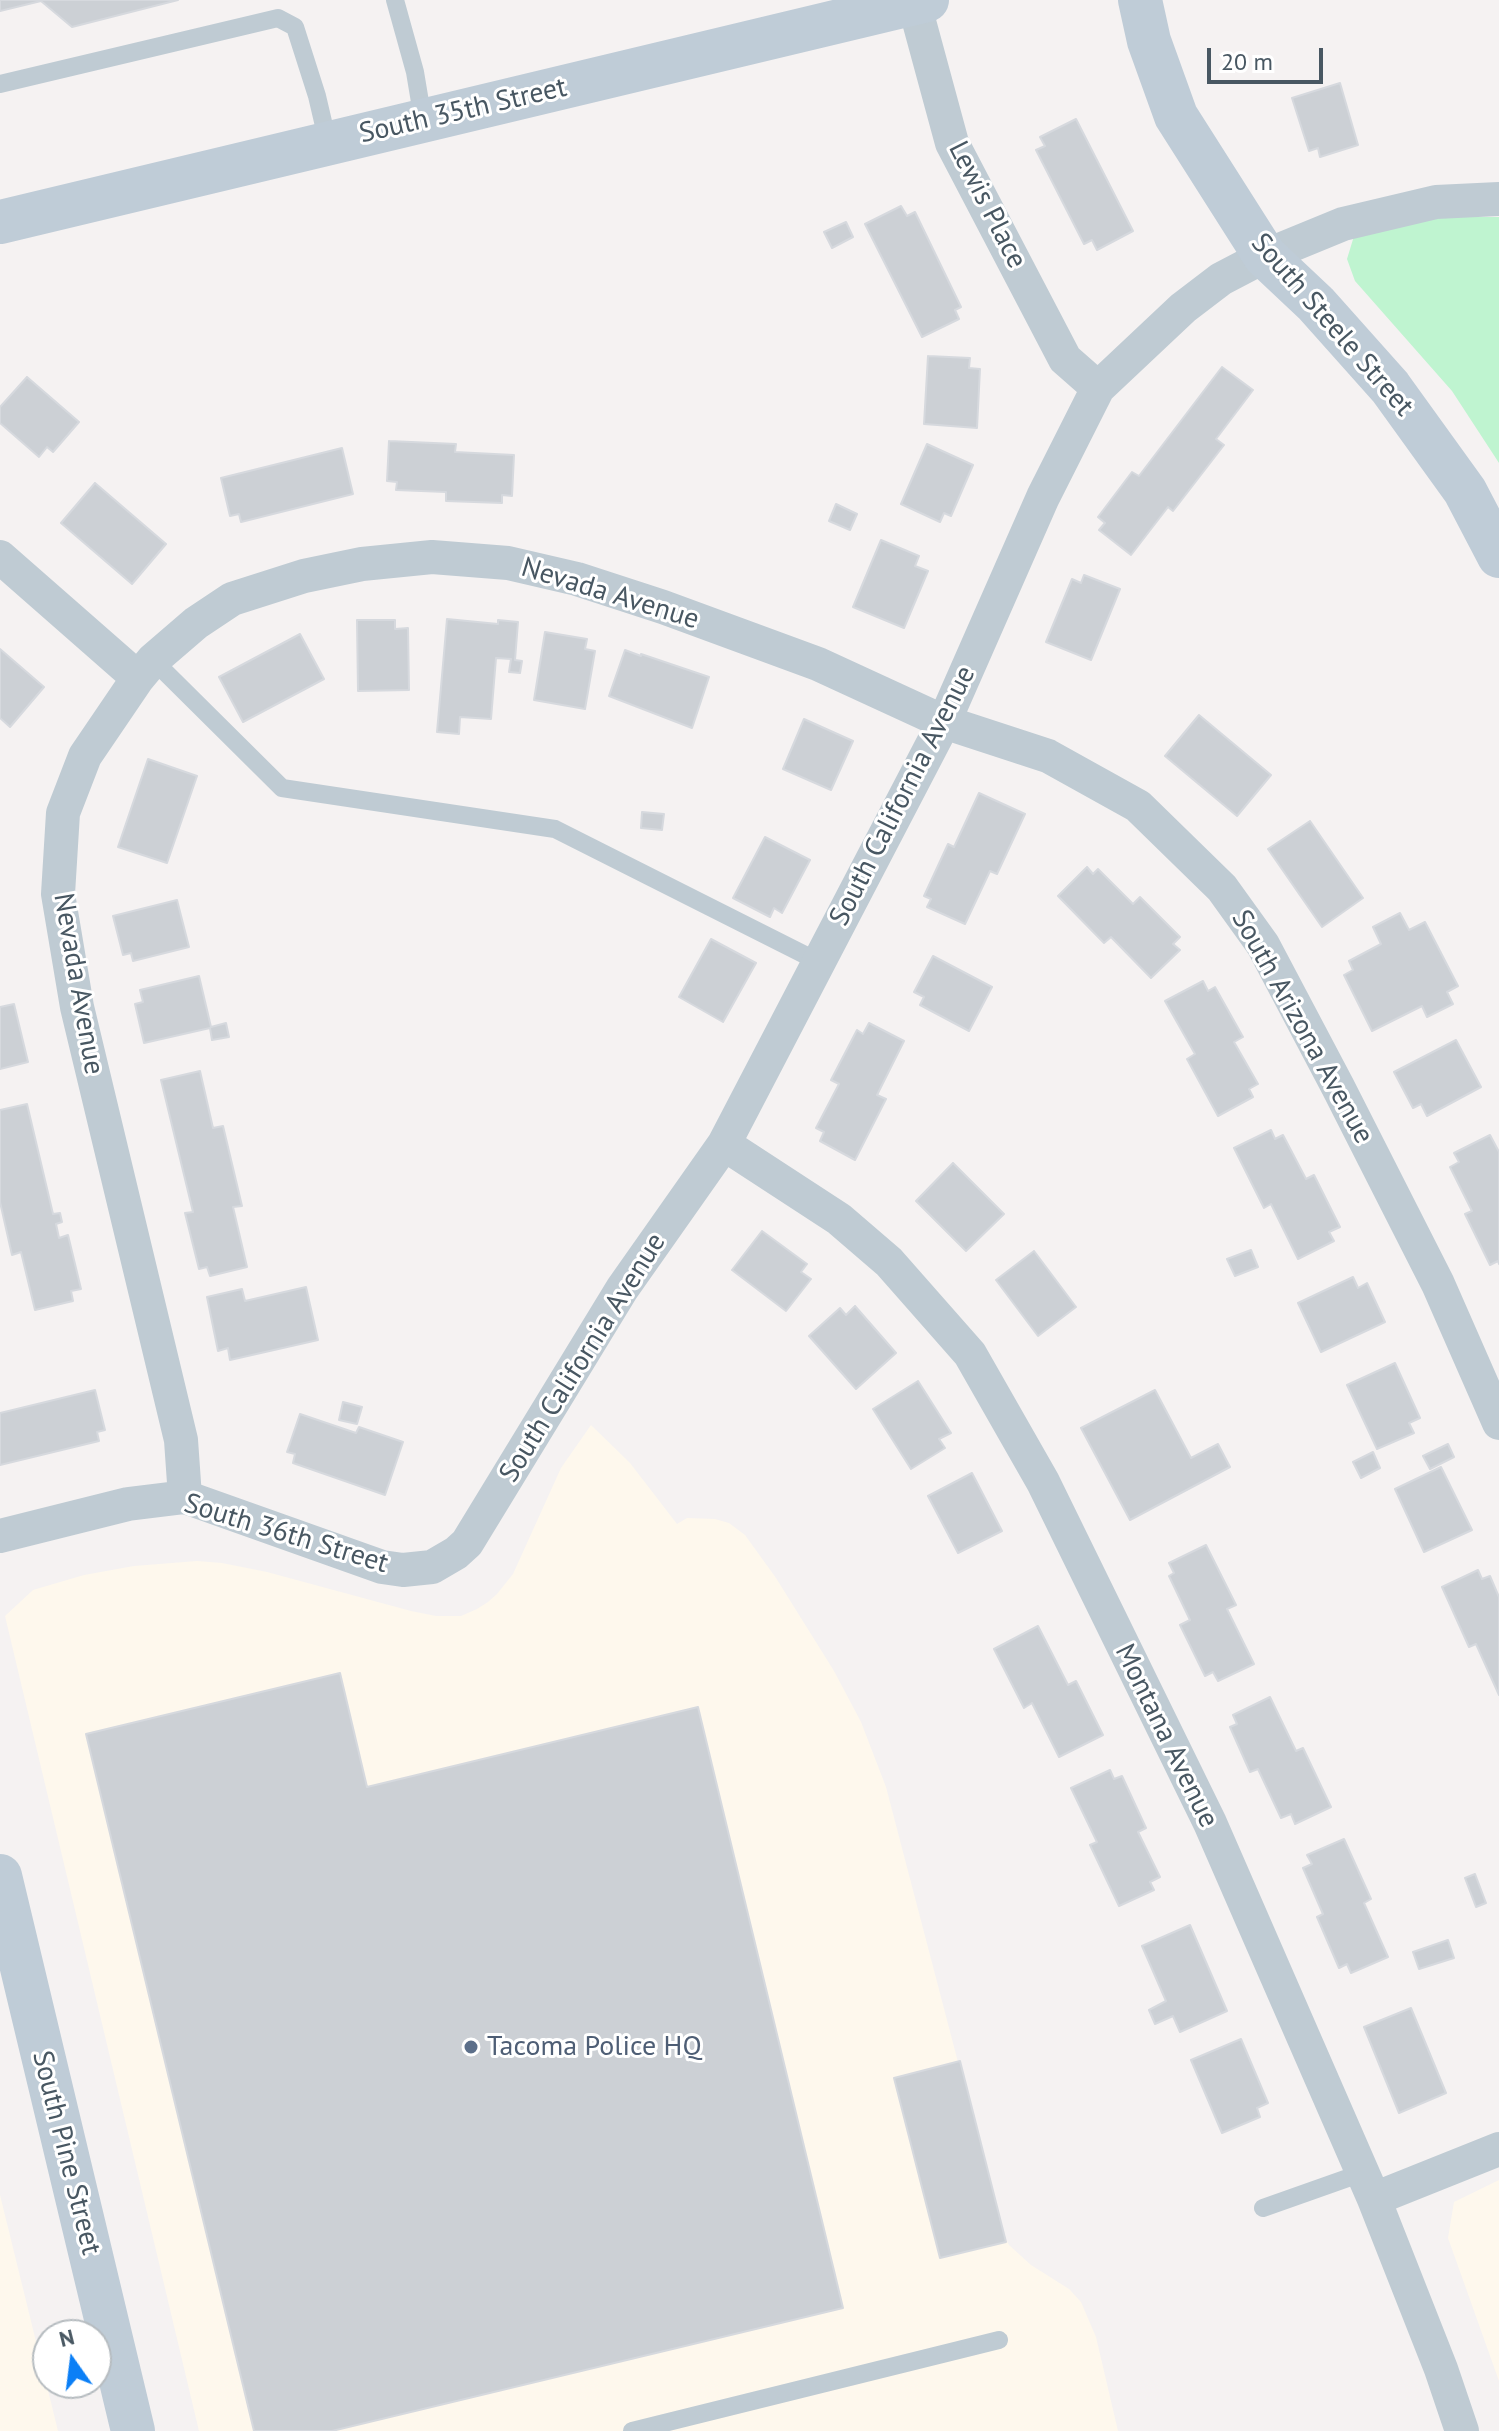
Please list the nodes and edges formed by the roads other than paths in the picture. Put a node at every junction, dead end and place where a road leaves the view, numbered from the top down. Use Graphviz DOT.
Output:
graph roads {
  1 [pos="395,0"];
  2 [pos="1140,0"];
  3 [pos="920,2"];
  4 [pos="0,84"];
  5 [pos="423,120"];
  6 [pos="328,143"];
  7 [pos="1499,199"];
  8 [pos="0,222"];
  9 [pos="1265,256"];
  10 [pos="1098,388"];
  11 [pos="1499,556"];
  12 [pos="0,557"];
  13 [pos="146,669"];
  14 [pos="944,722"];
  15 [pos="819,962"];
  16 [pos="724,1144"];
  17 [pos="1499,1423"];
  18 [pos="185,1497"];
  19 [pos="0,1536"];
  20 [pos="432,1567"];
  21 [pos="0,1876"];
  22 [pos="10,1961"];
  23 [pos="1499,2149"];
  24 [pos="1368,2186"];
  25 [pos="1263,2208"];
  26 [pos="999,2340"];
  27 [pos="133,2431"];
  28 [pos="632,2431"];
  29 [pos="1462,2431"];
  1 -- 5 [label="lane"];
  2 -- 9 [label="street, South Steele Street"];
  3 -- 5 [label="street, South 35th Street"];
  3 -- 10 [label="street, Lewis Place"];
  4 -- 6 [label="lane"];
  5 -- 6 [label="street, South 35th Street"];
  6 -- 8 [label="street, South 35th Street"];
  7 -- 9 [label="street, South California Avenue"];
  9 -- 10 [label="street, South California Avenue"];
  9 -- 11 [label="street, South Steele Street"];
  10 -- 14 [label="street, South California Avenue"];
  12 -- 13 [label="street"];
  13 -- 14 [label="street, Nevada Avenue"];
  13 -- 15 [label="lane"];
  13 -- 18 [label="street, Nevada Avenue"];
  14 -- 15 [label="street, South California Avenue"];
  14 -- 17 [label="street, South Arizona Avenue"];
  15 -- 16 [label="street, South California Avenue"];
  16 -- 20 [label="street, South California Avenue"];
  16 -- 24 [label="street, Montana Avenue"];
  18 -- 19 [label="street, South 36th Street"];
  18 -- 20 [label="street, South 36th Street"];
  21 -- 22 [label="street, South Pine Street"];
  22 -- 27 [label="street, South Pine Street"];
  23 -- 24 [label="street"];
  24 -- 25 [label="lane"];
  24 -- 29 [label="street, Montana Avenue"];
  26 -- 28 [label="lane"];
}
